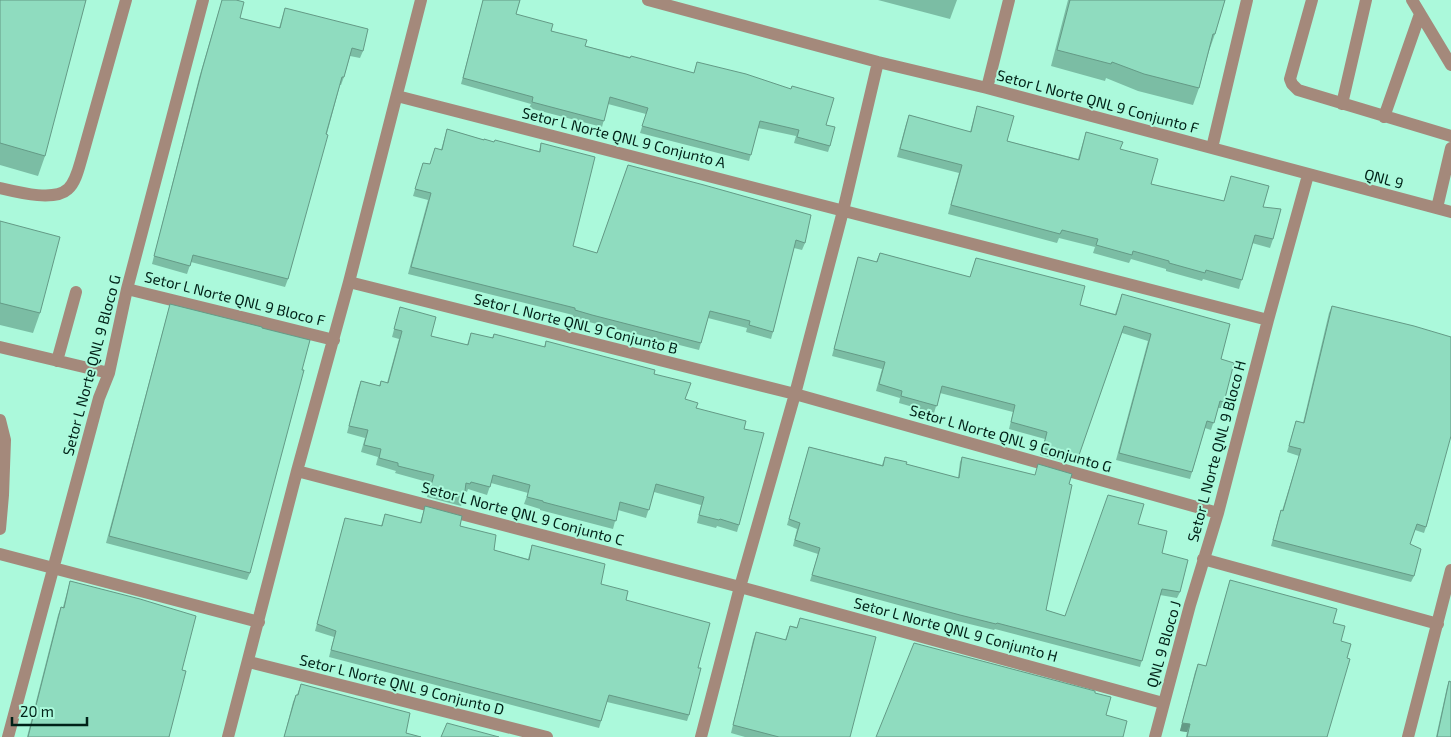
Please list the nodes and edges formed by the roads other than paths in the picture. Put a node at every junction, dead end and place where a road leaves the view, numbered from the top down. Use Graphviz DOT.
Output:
graph roads {
  1 [pos="126,0"];
  2 [pos="203,0"];
  3 [pos="421,0"];
  4 [pos="648,0"];
  5 [pos="1009,0"];
  6 [pos="1247,0"];
  7 [pos="1312,0"];
  8 [pos="1366,0"];
  9 [pos="1412,0"];
  10 [pos="1420,14"];
  11 [pos="878,62"];
  12 [pos="1451,65"];
  13 [pos="988,88"];
  14 [pos="397,96"];
  15 [pos="1342,104"];
  16 [pos="1384,116"];
  17 [pos="1451,136"];
  18 [pos="1212,148"];
  19 [pos="1451,148"];
  20 [pos="1308,175"];
  21 [pos="0,188"];
  22 [pos="1437,208"];
  23 [pos="843,210"];
  24 [pos="1451,212"];
  25 [pos="349,282"];
  26 [pos="127,289"];
  27 [pos="76,292"];
  28 [pos="1268,320"];
  29 [pos="334,340"];
  30 [pos="0,347"];
  31 [pos="57,361"];
  32 [pos="108,373"];
  33 [pos="795,394"];
  34 [pos="0,420"];
  35 [pos="297,471"];
  36 [pos="1218,513"];
  37 [pos="0,529"];
  38 [pos="0,554"];
  39 [pos="1203,559"];
  40 [pos="53,568"];
  41 [pos="1451,570"];
  42 [pos="740,587"];
  43 [pos="259,622"];
  44 [pos="1438,624"];
  45 [pos="249,662"];
  46 [pos="1163,703"];
  47 [pos="8,737"];
  48 [pos="228,737"];
  49 [pos="547,737"];
  50 [pos="701,737"];
  51 [pos="1155,737"];
  52 [pos="1408,737"];
  1 -- 21 [label="street"];
  2 -- 26 [label="street, Setor L Norte QNL 9 Bloco G"];
  3 -- 14 [label="street"];
  4 -- 11 [label="street"];
  5 -- 13 [label="street"];
  6 -- 18 [label="street"];
  7 -- 15 [label="street"];
  8 -- 15 [label="street"];
  9 -- 10 [label="street"];
  10 -- 12 [label="street"];
  10 -- 16 [label="street"];
  11 -- 13 [label="street, Setor L Norte QNL 9 Conjunto F"];
  11 -- 23 [label="street"];
  13 -- 18 [label="street, Setor L Norte QNL 9 Conjunto F"];
  14 -- 23 [label="street, Setor L Norte QNL 9 Conjunto A"];
  14 -- 25 [label="street"];
  15 -- 16 [label="street"];
  16 -- 17 [label="street"];
  18 -- 20 [label="street, Setor L Norte QNL 9 Conjunto F"];
  19 -- 22 [label="street"];
  20 -- 22 [label="street, QNL 9"];
  20 -- 28 [label="street, Setor L Norte QNL 9 Bloco H"];
  22 -- 24 [label="street, QNL 9"];
  23 -- 28 [label="street"];
  23 -- 33 [label="street"];
  25 -- 29 [label="street"];
  25 -- 33 [label="street, Setor L Norte QNL 9 Conjunto B"];
  26 -- 29 [label="street, Setor L Norte QNL 9 Bloco F"];
  26 -- 32 [label="street, Setor L Norte QNL 9 Bloco G"];
  27 -- 31 [label="street"];
  28 -- 36 [label="street, Setor L Norte QNL 9 Bloco H"];
  29 -- 35 [label="street"];
  30 -- 31 [label="street"];
  31 -- 32 [label="street"];
  32 -- 40 [label="street, Setor L Norte QNL 9 Bloco G"];
  33 -- 36 [label="street, Setor L Norte QNL 9 Conjunto G"];
  33 -- 42 [label="street"];
  34 -- 37 [label="street"];
  35 -- 42 [label="street, Setor L Norte QNL 9 Conjunto C"];
  35 -- 43 [label="street"];
  36 -- 39 [label="street, Setor L Norte QNL 9 Bloco H"];
  38 -- 40 [label="street"];
  39 -- 44 [label="street, Setor L Norte QNL 9 Bloco H"];
  39 -- 46 [label="street, QNL 9 Bloco J"];
  40 -- 43 [label="street"];
  40 -- 47 [label="street, Setor L Norte QNL 9 Bloco G"];
  41 -- 44 [label="street"];
  42 -- 46 [label="street, Setor L Norte QNL 9 Conjunto H"];
  42 -- 50 [label="street"];
  43 -- 45 [label="street"];
  44 -- 52 [label="street"];
  45 -- 48 [label="street"];
  45 -- 49 [label="street, Setor L Norte QNL 9 Conjunto D"];
  46 -- 51 [label="street, QNL 9 Bloco J"];
}
